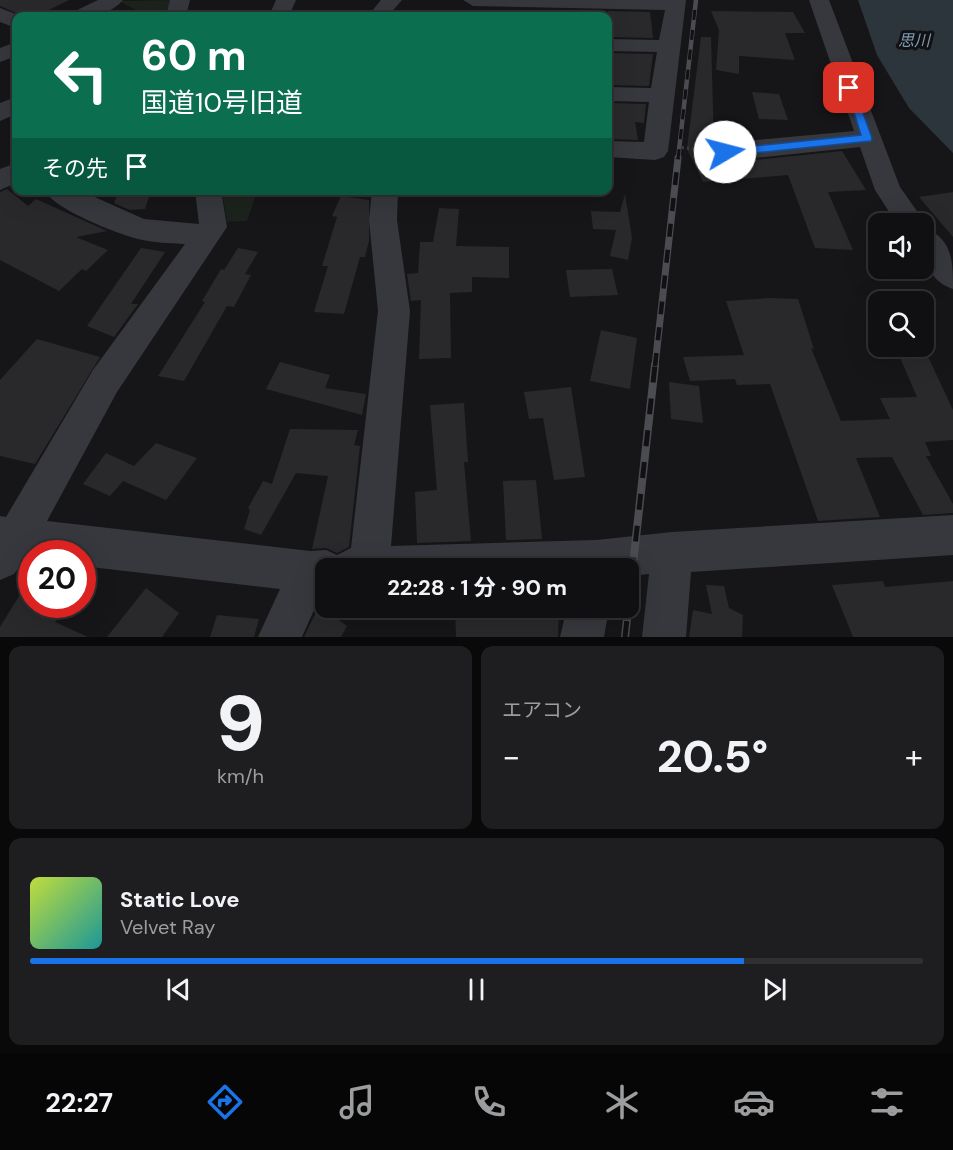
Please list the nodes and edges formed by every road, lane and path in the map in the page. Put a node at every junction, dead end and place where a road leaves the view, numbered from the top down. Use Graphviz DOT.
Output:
graph roads {
  1 [pos="113,0"];
  2 [pos="392,0"];
  3 [pos="473,0"];
  4 [pos="819,0"];
  5 [pos="676,2"];
  6 [pos="541,6"];
  7 [pos="88,12"];
  8 [pos="382,12"];
  9 [pos="612,45"];
  10 [pos="668,46"];
  11 [pos="612,94"];
  12 [pos="661,94"];
  13 [pos="867,138"];
  14 [pos="612,149"];
  15 [pos="725,152"];
  16 [pos="65,195"];
  17 [pos="209,195"];
  18 [pos="385,195"];
  19 [pos="904,213"];
  20 [pos="206,236"];
  21 [pos="934,252"];
  22 [pos="953,277"];
  23 [pos="953,535"];
  24 [pos="5,545"];
  25 [pos="672,552"];
  26 [pos="362,558"];
  27 [pos="634,558"];
  28 [pos="315,571"];
  29 [pos="315,576"];
  30 [pos="586,618"];
  31 [pos="280,637"];
  32 [pos="582,637"];
  33 [pos="664,637"];
  1 -- 7 [label="street"];
  2 -- 8 [label="street"];
  3 -- 6 [label="street"];
  4 -- 13 [label="street"];
  5 -- 6 [label="street"];
  5 -- 10 [label="street"];
  9 -- 10 [label="street"];
  10 -- 12 [label="street"];
  11 -- 12 [label="street"];
  12 -- 14 [label="street"];
  13 -- 15 [label="street"];
  13 -- 19 [label="street"];
  16 -- 20 [label="street"];
  17 -- 20 [label="street"];
  18 -- 26 [label="street"];
  20 -- 24 [label="street"];
  21 -- 22 [label="street"];
  23 -- 25 [label="street"];
  24 -- 28 [label="street"];
  25 -- 27 [label="street"];
  25 -- 33 [label="street"];
  29 -- 31 [label="street"];
  30 -- 32 [label="street"];
}
